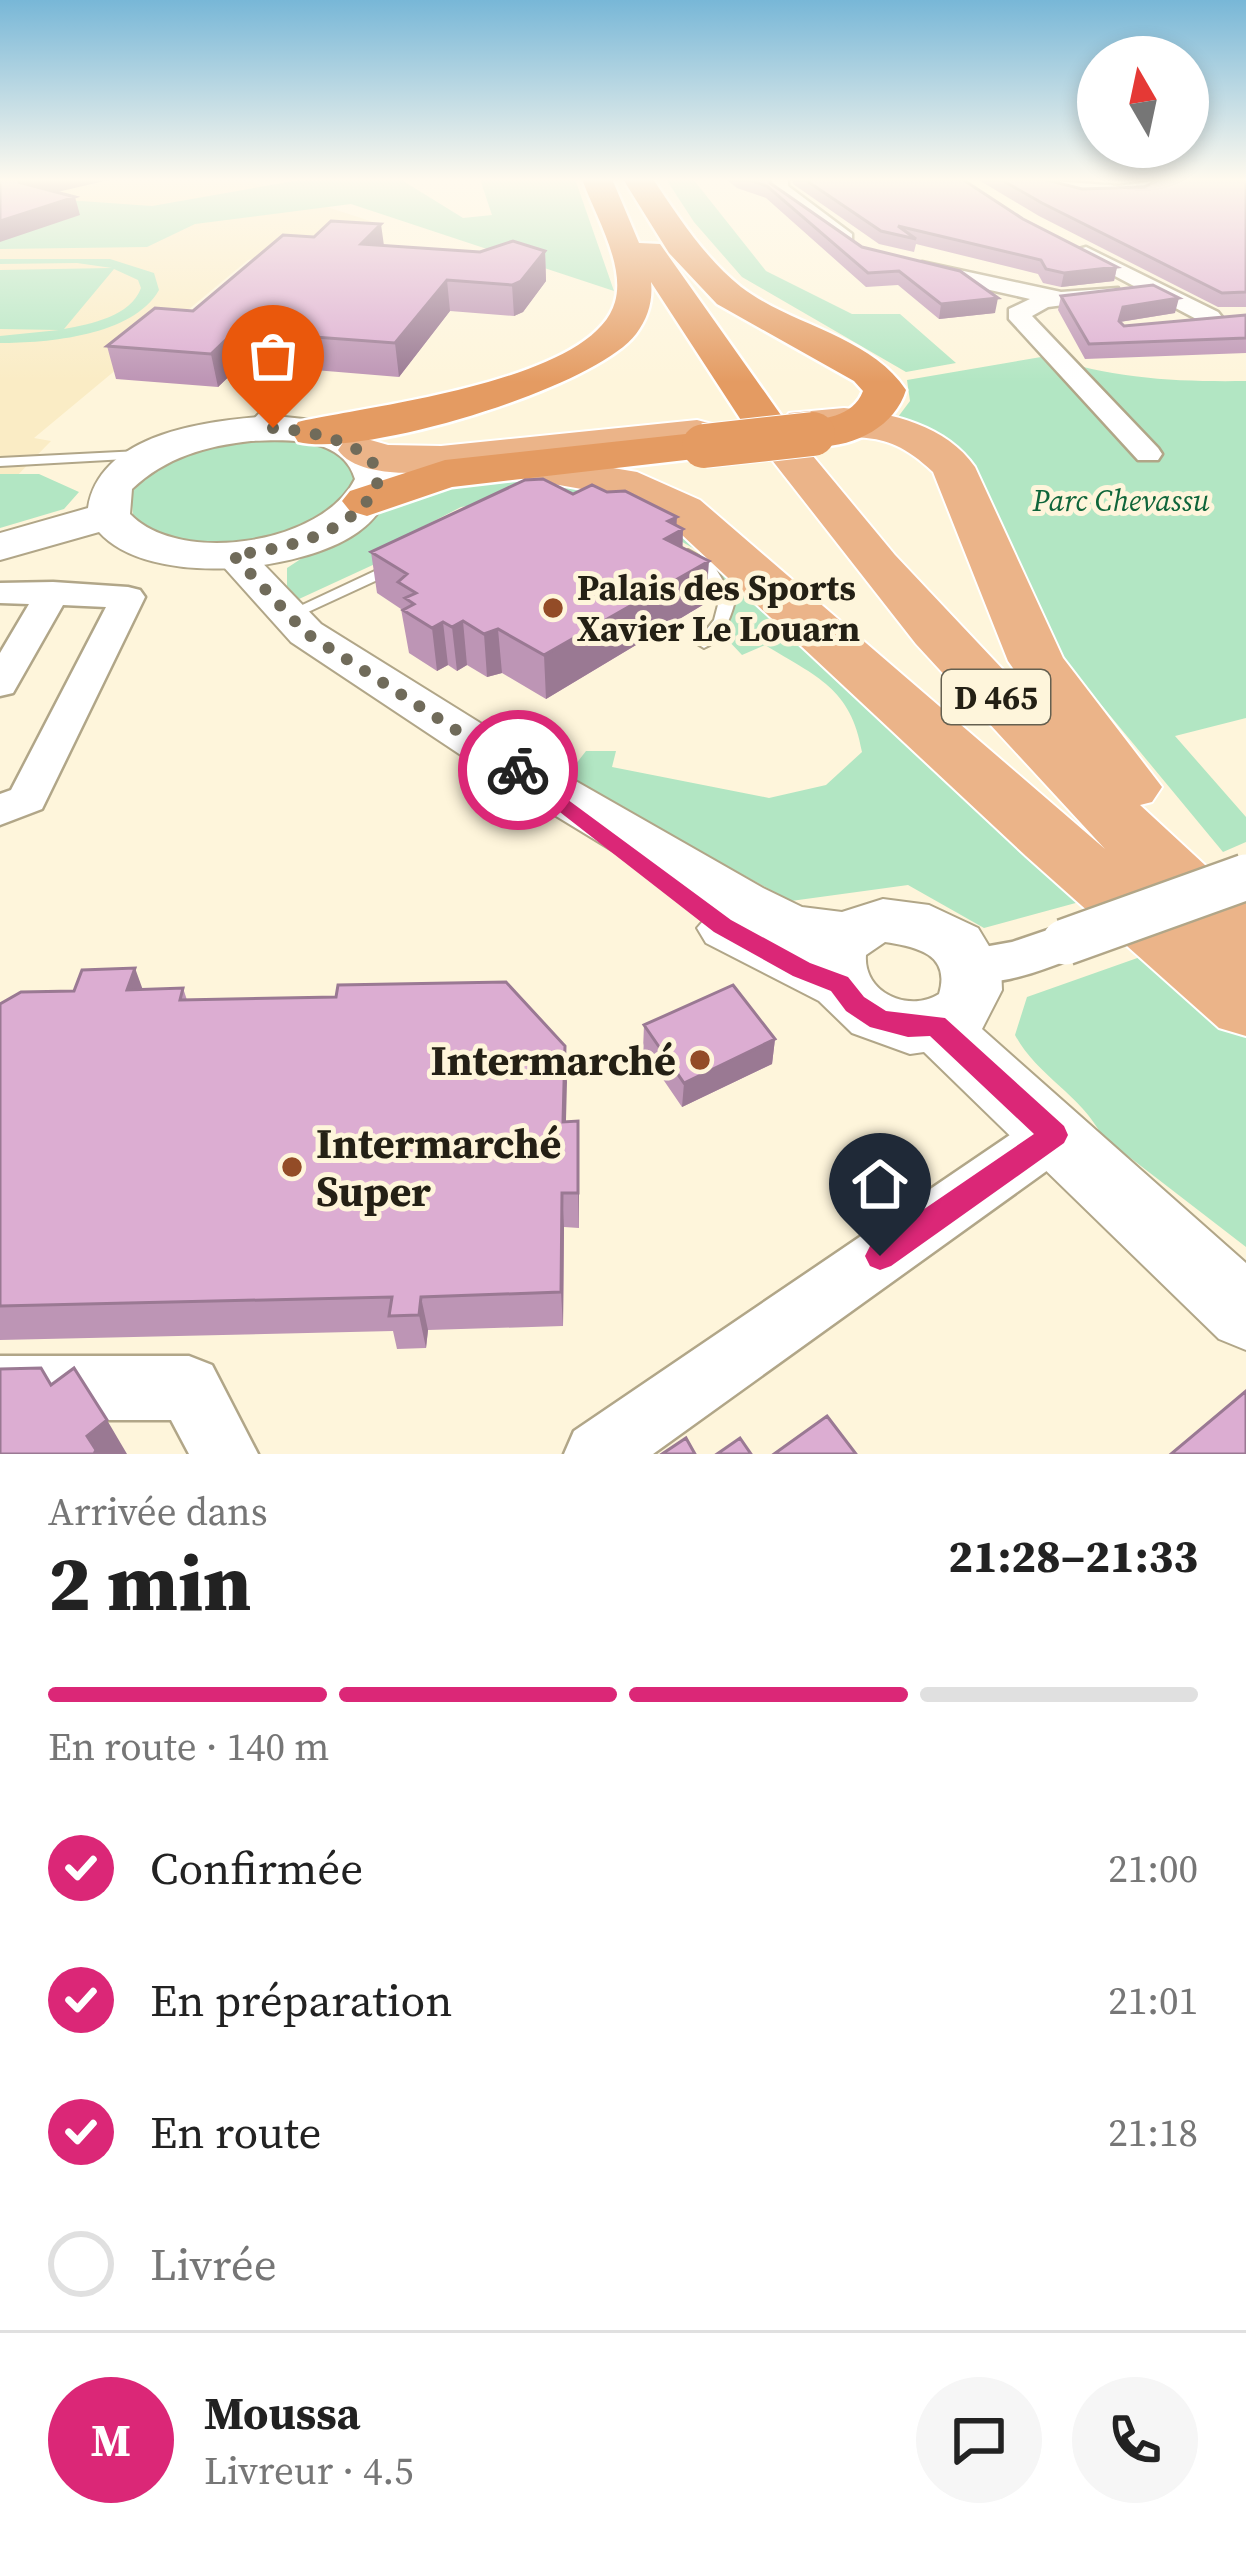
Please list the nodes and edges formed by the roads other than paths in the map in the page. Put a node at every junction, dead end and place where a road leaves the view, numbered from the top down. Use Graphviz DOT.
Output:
graph roads {
  1 [pos="620,247"];
  2 [pos="648,247"];
  3 [pos="678,247"];
  4 [pos="682,247"];
  5 [pos="866,247"];
  6 [pos="1073,247"];
  7 [pos="1154,288"];
  8 [pos="1057,298"];
  9 [pos="1166,328"];
  10 [pos="297,381"];
  11 [pos="811,427"];
  12 [pos="252,429"];
  13 [pos="314,432"];
  14 [pos="701,439"];
  15 [pos="361,450"];
  16 [pos="154,454"];
  17 [pos="1148,454"];
  18 [pos="0,462"];
  19 [pos="47,463"];
  20 [pos="513,465"];
  21 [pos="103,488"];
  22 [pos="367,501"];
  23 [pos="668,542"];
  24 [pos="0,547"];
  25 [pos="233,555"];
  26 [pos="410,560"];
  27 [pos="52,592"];
  28 [pos="0,593"];
  29 [pos="289,615"];
  30 [pos="704,643"];
  31 [pos="0,685"];
  32 [pos="0,811"];
  33 [pos="1246,878"];
  34 [pos="1246,909"];
  35 [pos="1246,946"];
  36 [pos="844,959"];
  37 [pos="973,965"];
  38 [pos="1246,1006"];
  39 [pos="936,1025"];
  40 [pos="1054,1135"];
  41 [pos="1246,1313"];
  42 [pos="0,1388"];
  43 [pos="225,1454"];
  44 [pos="597,1454"];
  1 -- 13 [label="highway"];
  2 -- 11 [label="highway, D 465"];
  3 -- 11 [label="highway, D 465"];
  4 -- 11 [label="highway"];
  5 -- 8 [label="street"];
  6 -- 7 [label="street"];
  7 -- 8 [label="street"];
  7 -- 9 [label="street"];
  8 -- 17 [label="street"];
  10 -- 12 [label="lane"];
  11 -- 14 [label="highway, bridge"];
  11 -- 34 [label="main road"];
  11 -- 35 [label="main road, D 465"];
  12 -- 13 [label="main road"];
  12 -- 16 [label="main road"];
  13 -- 15 [label="main road"];
  14 -- 15 [label="main road"];
  14 -- 20 [label="highway"];
  15 -- 22 [label="main road"];
  16 -- 19 [label="lane"];
  16 -- 21 [label="main road"];
  18 -- 19 [label="lane"];
  19 -- 21 [label="lane"];
  20 -- 22 [label="highway"];
  20 -- 38 [label="main road"];
  21 -- 24 [label="main road"];
  21 -- 25 [label="main road"];
  22 -- 25 [label="main road"];
  23 -- 30 [label="lane"];
  25 -- 29 [label="street"];
  26 -- 29 [label="lane"];
  27 -- 28 [label="street"];
  27 -- 31 [label="street"];
  27 -- 32 [label="street"];
  29 -- 36 [label="street"];
  33 -- 37 [label="street, bridge"];
  36 -- 37 [label="street"];
  36 -- 39 [label="street"];
  37 -- 39 [label="street"];
  39 -- 40 [label="street"];
  40 -- 41 [label="street"];
  40 -- 44 [label="street"];
  42 -- 43 [label="street"];
}
